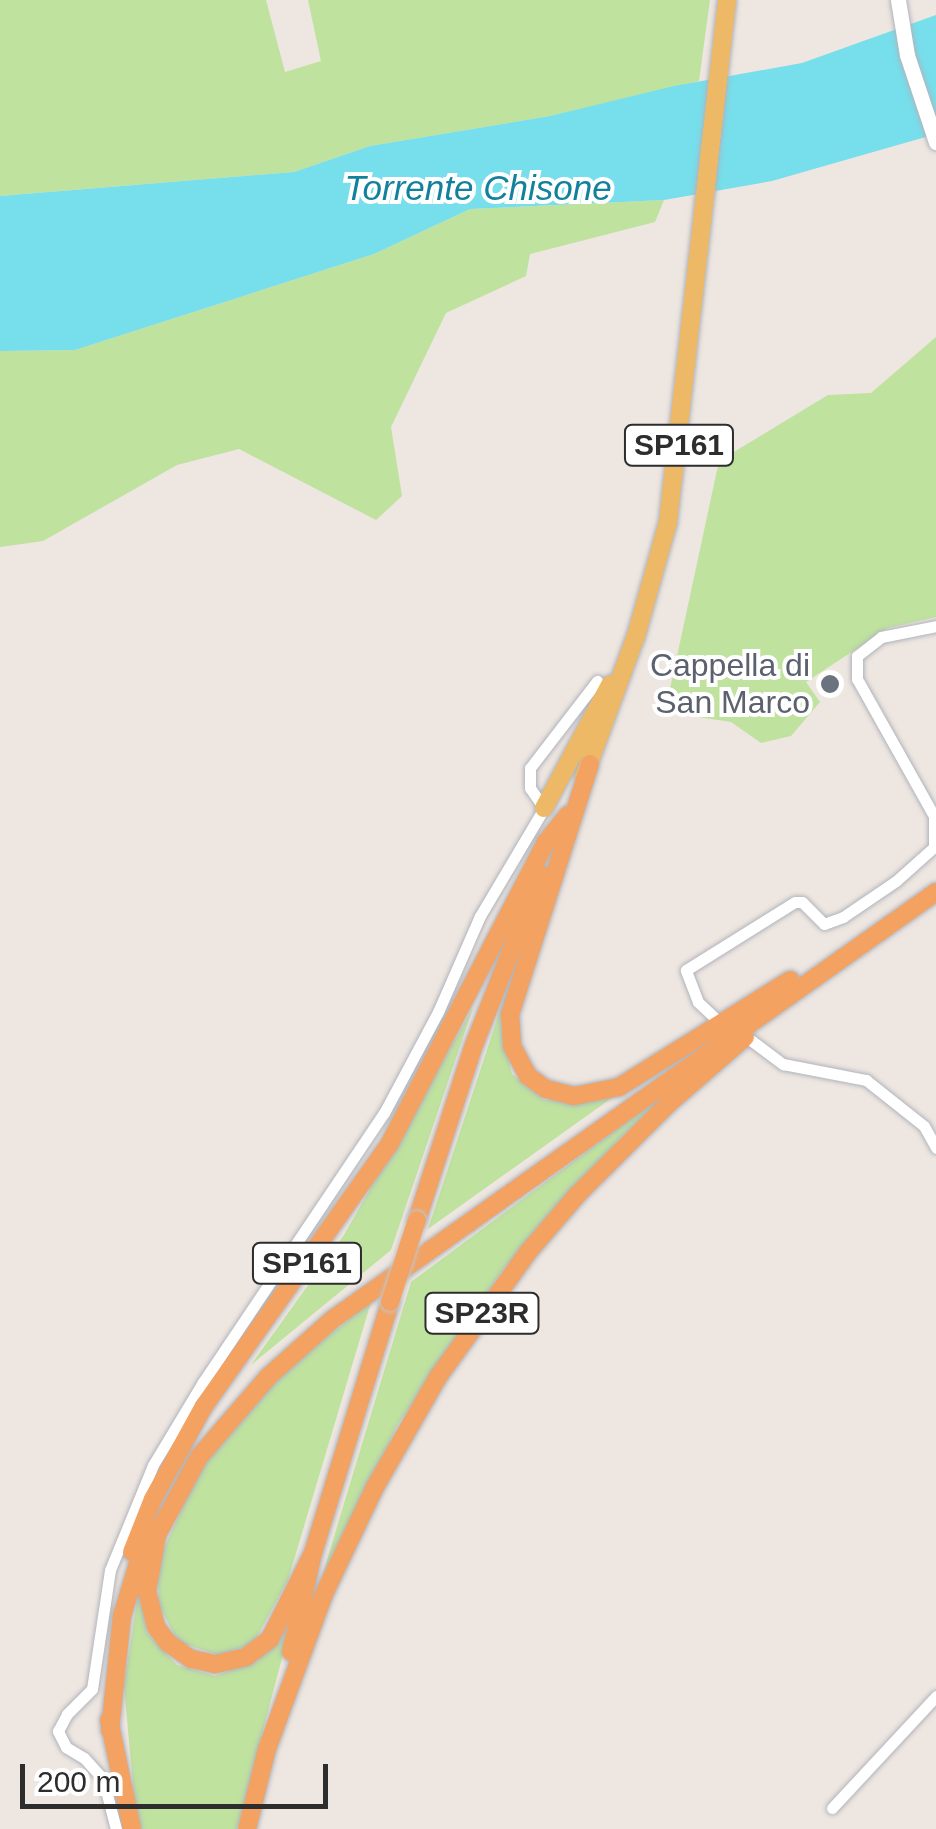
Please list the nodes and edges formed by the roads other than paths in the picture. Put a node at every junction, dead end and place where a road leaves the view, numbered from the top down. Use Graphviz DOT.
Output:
graph roads {
  1 [pos="727,0"];
  2 [pos="898,0"];
  3 [pos="936,142"];
  4 [pos="936,626"];
  5 [pos="636,636"];
  6 [pos="597,682"];
  7 [pos="590,764"];
  8 [pos="544,808"];
  9 [pos="568,815"];
  10 [pos="936,879"];
  11 [pos="936,892"];
  12 [pos="817,970"];
  13 [pos="714,1017"];
  14 [pos="752,1040"];
  15 [pos="936,1148"];
  16 [pos="313,1554"];
  17 [pos="936,1696"];
  18 [pos="110,1730"];
  19 [pos="267,1749"];
  20 [pos="832,1808"];
  21 [pos="116,1829"];
  22 [pos="132,1829"];
  23 [pos="247,1829"];
  1 -- 5 [label="main road, SP161"];
  2 -- 3 [label="main road"];
  4 -- 13 [label="street"];
  5 -- 7 [label="main road, SP161"];
  5 -- 8 [label="main road"];
  6 -- 8 [label="street"];
  7 -- 9 [label="main road, SP161"];
  7 -- 12 [label="highway, SP161"];
  8 -- 21 [label="street"];
  9 -- 16 [label="highway, SP161, bridge"];
  9 -- 18 [label="highway, SP161"];
  10 -- 12 [label="highway, SP23R"];
  11 -- 12 [label="highway, SP23R"];
  12 -- 16 [label="highway, SP23R"];
  12 -- 18 [label="highway, SP23R"];
  12 -- 19 [label="highway, SP23R"];
  14 -- 15 [label="street"];
  16 -- 19 [label="highway, SP161"];
  17 -- 20 [label="street"];
  18 -- 22 [label="highway, SP23R"];
  19 -- 23 [label="highway, SP23R"];
}
